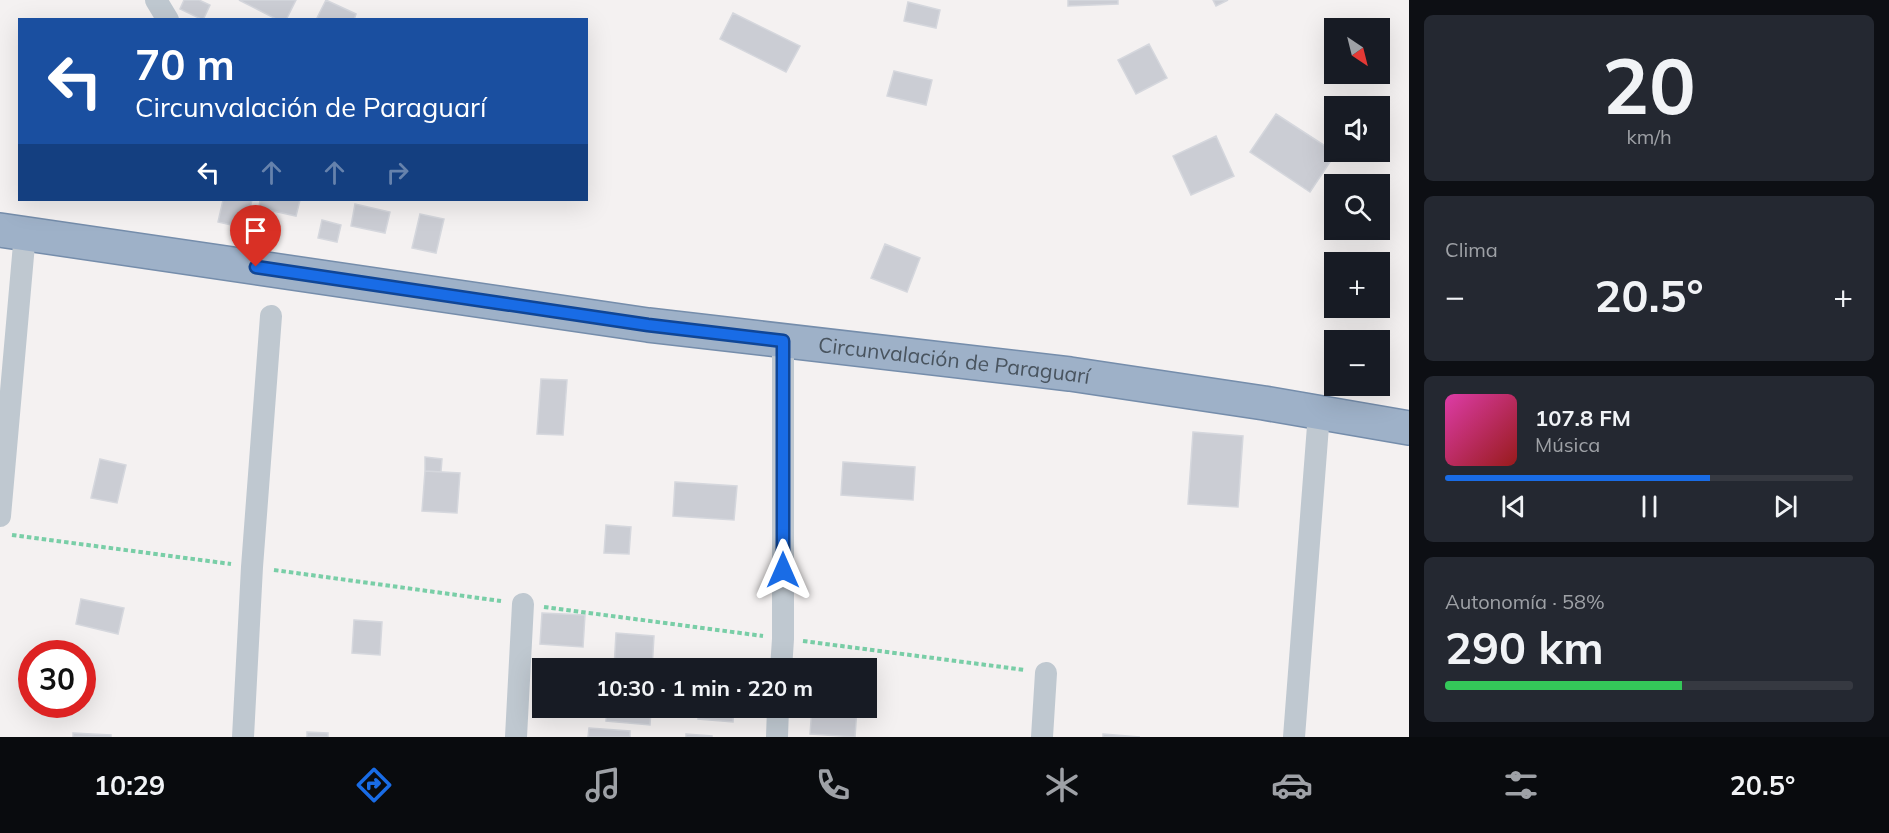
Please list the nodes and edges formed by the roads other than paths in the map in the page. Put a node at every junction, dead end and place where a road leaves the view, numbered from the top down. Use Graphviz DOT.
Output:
graph roads {
  1 [pos="156,0"];
  2 [pos="167,18"];
  3 [pos="13,231"];
  4 [pos="271,316"];
  5 [pos="783,341"];
  6 [pos="1319,413"];
  7 [pos="1409,428"];
  8 [pos="0,516"];
  9 [pos="523,604"];
  10 [pos="782,658"];
  11 [pos="1046,673"];
  12 [pos="778,718"];
  13 [pos="243,737"];
  14 [pos="516,737"];
  15 [pos="777,737"];
  16 [pos="1042,737"];
  17 [pos="1294,737"];
  1 -- 2 [label="street"];
  3 -- 5 [label="highway, Circunvalación de Paraguarí"];
  3 -- 8 [label="street"];
  4 -- 13 [label="street"];
  5 -- 6 [label="highway, Circunvalación de Paraguarí"];
  5 -- 10 [label="street"];
  6 -- 7 [label="highway, Circunvalación de Paraguarí"];
  6 -- 17 [label="street"];
  9 -- 14 [label="street"];
  11 -- 16 [label="street"];
  12 -- 15 [label="street"];
}
